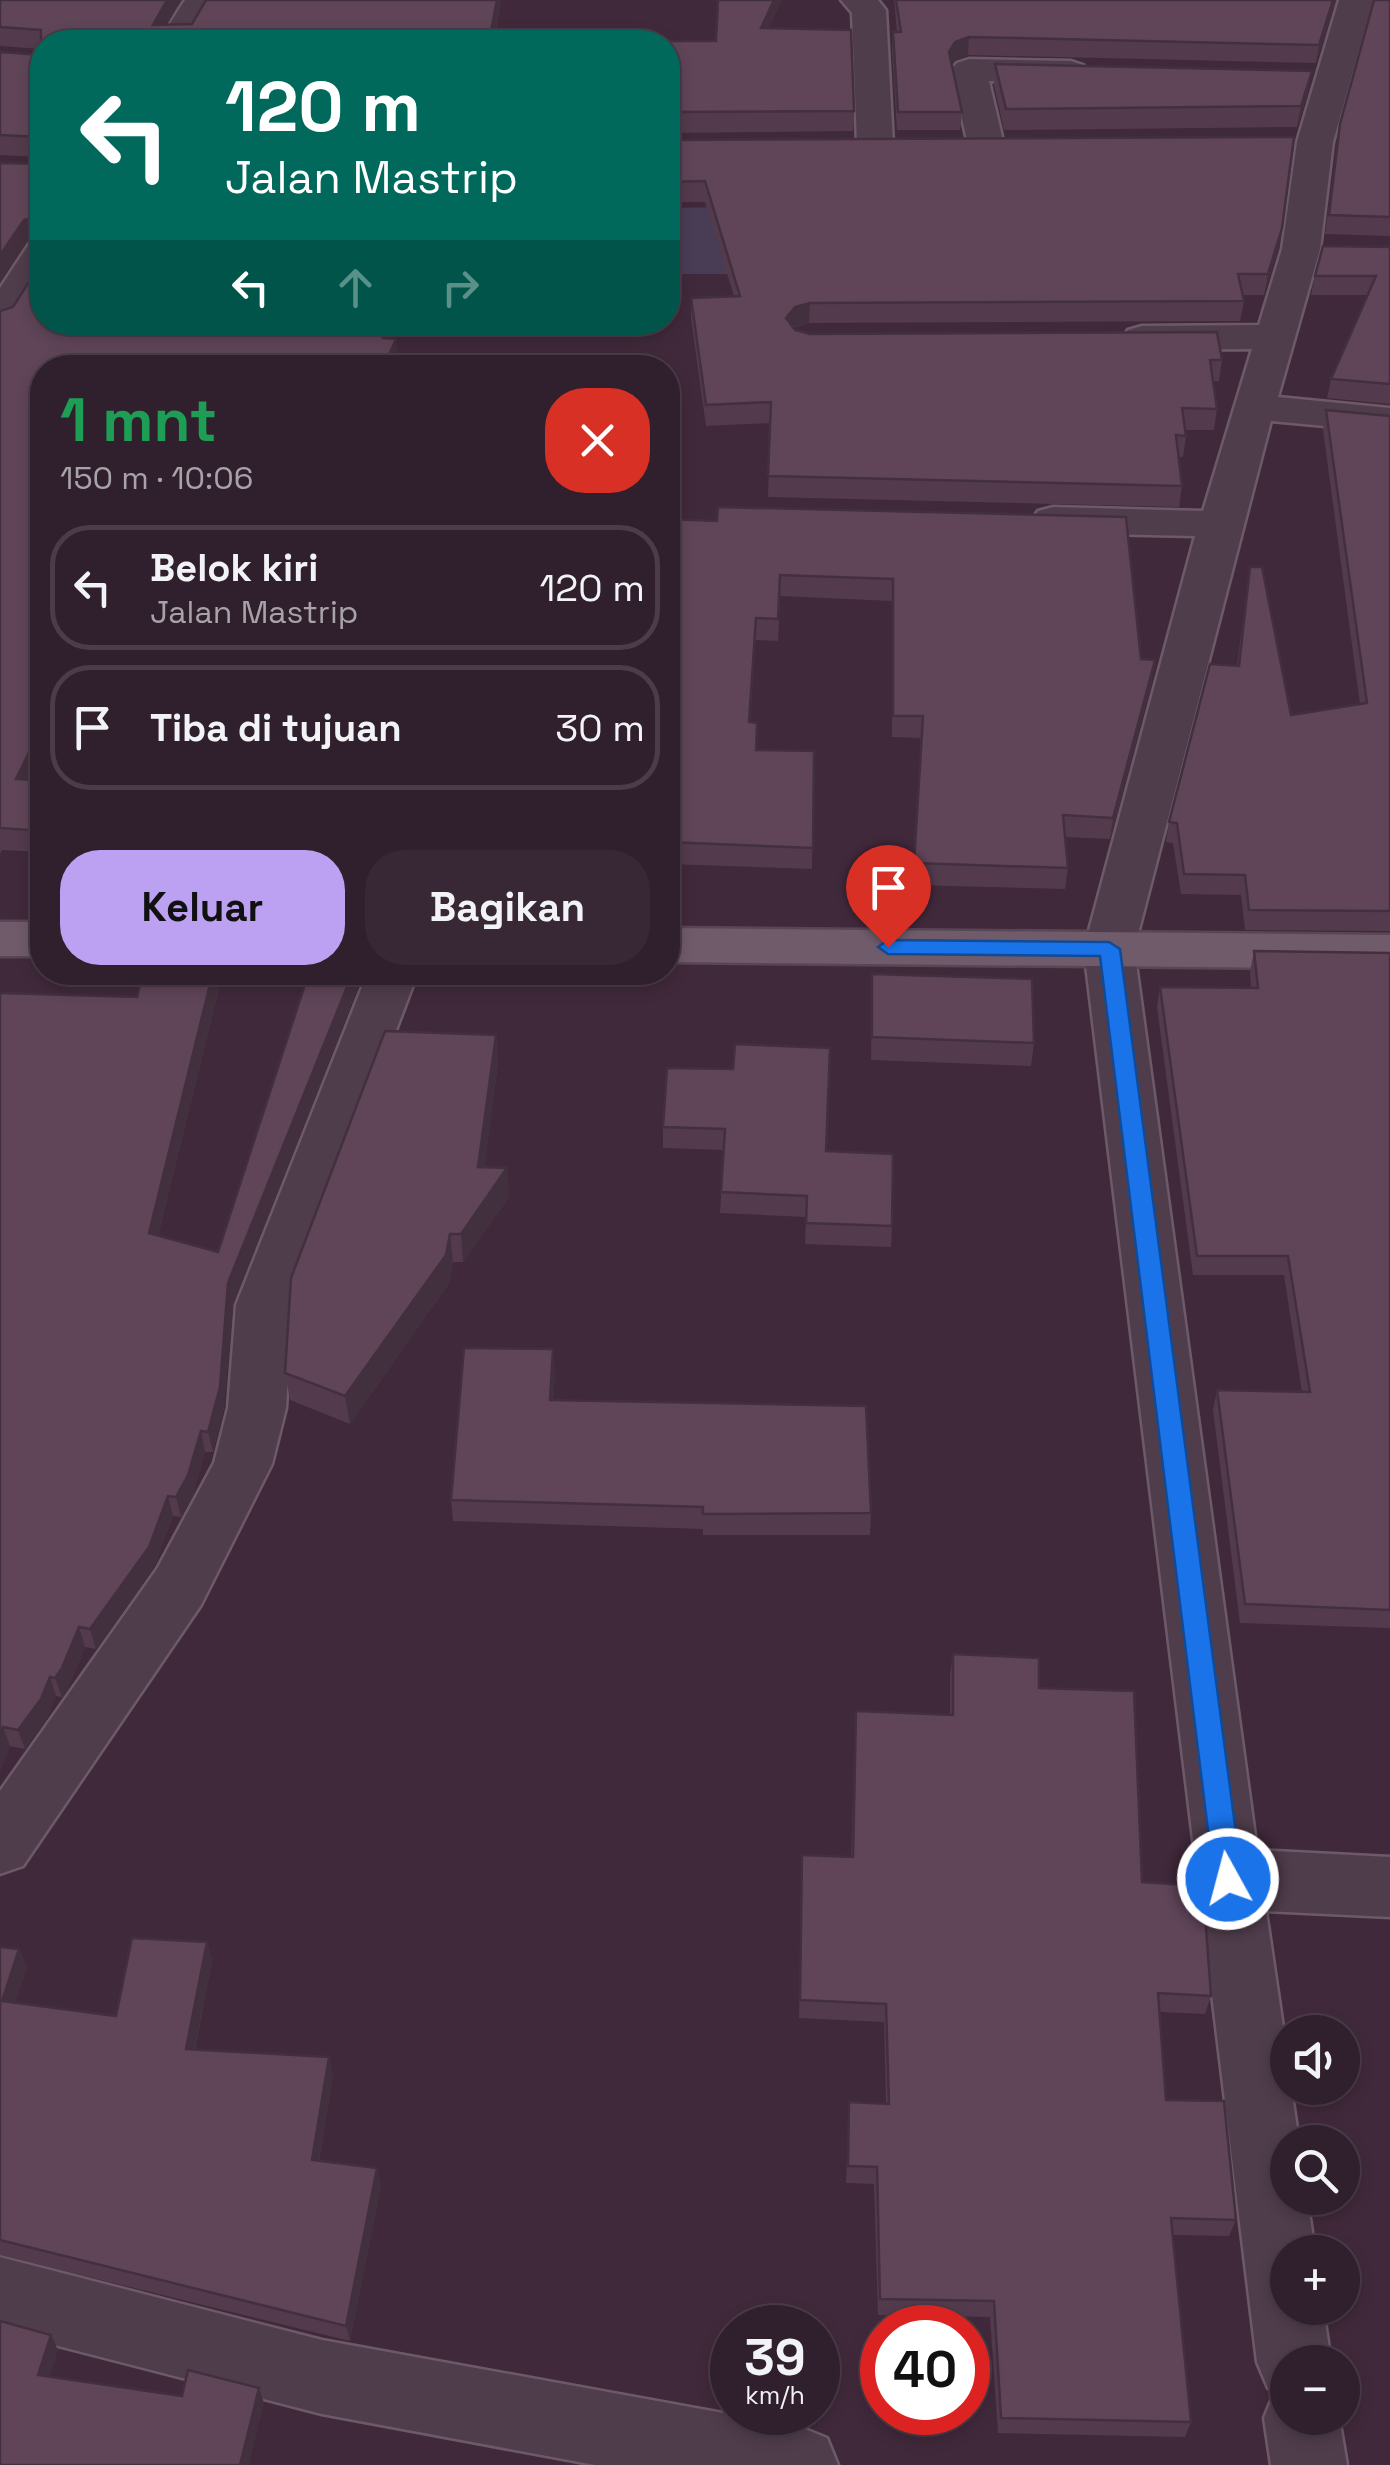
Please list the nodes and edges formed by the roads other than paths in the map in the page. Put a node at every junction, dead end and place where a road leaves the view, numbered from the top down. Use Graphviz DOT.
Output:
graph roads {
  1 [pos="202,0"];
  2 [pos="858,0"];
  3 [pos="1356,0"];
  4 [pos="183,30"];
  5 [pos="1104,73"];
  6 [pos="837,144"];
  7 [pos="874,144"];
  8 [pos="912,144"];
  9 [pos="949,144"];
  10 [pos="986,145"];
  11 [pos="1025,145"];
  12 [pos="24,266"];
  13 [pos="0,318"];
  14 [pos="1274,337"];
  15 [pos="1100,338"];
  16 [pos="1254,407"];
  17 [pos="1390,420"];
  18 [pos="1021,519"];
  19 [pos="1220,524"];
  20 [pos="0,939"];
  21 [pos="30,939"];
  22 [pos="680,945"];
  23 [pos="1109,949"];
  24 [pos="1390,952"];
  25 [pos="388,985"];
  26 [pos="0,1845"];
  27 [pos="1228,1879"];
  28 [pos="1390,1887"];
  29 [pos="0,2294"];
  30 [pos="1292,2345"];
  31 [pos="1304,2435"];
  32 [pos="800,2465"];
  33 [pos="1308,2465"];
  1 -- 4 [label="street"];
  2 -- 7 [label="street"];
  3 -- 14 [label="street"];
  5 -- 10 [label="street"];
  6 -- 7 [label="street"];
  7 -- 8 [label="street"];
  9 -- 10 [label="street"];
  10 -- 11 [label="street"];
  12 -- 13 [label="street"];
  14 -- 15 [label="street"];
  14 -- 16 [label="street"];
  16 -- 17 [label="street"];
  16 -- 19 [label="street"];
  18 -- 19 [label="street"];
  19 -- 23 [label="street"];
  20 -- 21 [label="main road"];
  22 -- 23 [label="main road"];
  23 -- 24 [label="main road"];
  23 -- 27 [label="street"];
  25 -- 26 [label="street"];
  27 -- 28 [label="street"];
  27 -- 30 [label="street"];
  29 -- 32 [label="street"];
  31 -- 33 [label="street"];
}
